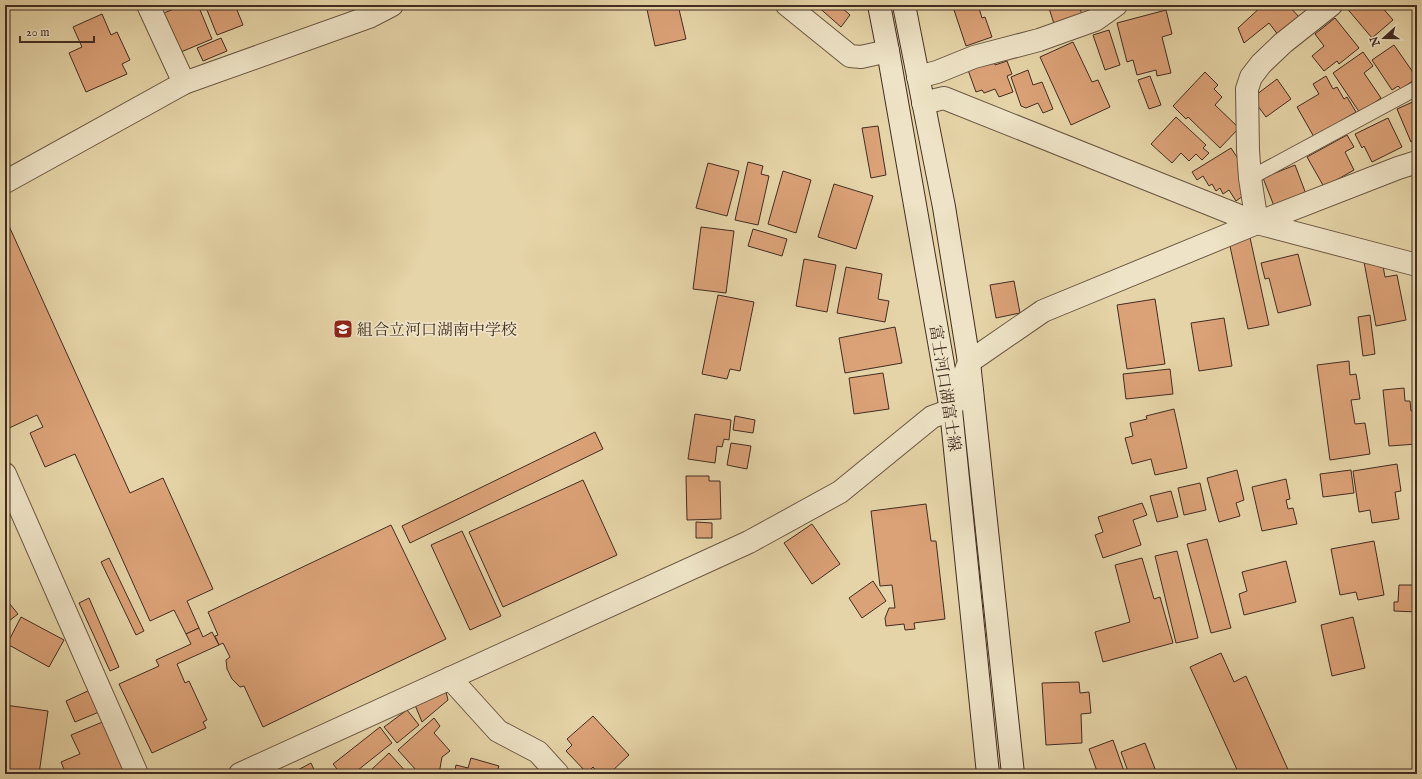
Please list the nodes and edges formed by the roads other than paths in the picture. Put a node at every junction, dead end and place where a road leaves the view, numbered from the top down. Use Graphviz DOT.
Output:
graph roads {
  1 [pos="148,5"];
  2 [pos="392,5"];
  3 [pos="788,5"];
  4 [pos="879,5"];
  5 [pos="904,5"];
  6 [pos="1116,5"];
  7 [pos="1331,5"];
  8 [pos="888,51"];
  9 [pos="918,77"];
  10 [pos="184,83"];
  11 [pos="1417,88"];
  12 [pos="923,103"];
  13 [pos="1417,162"];
  14 [pos="1250,178"];
  15 [pos="5,182"];
  16 [pos="1257,223"];
  17 [pos="1417,265"];
  18 [pos="969,362"];
  19 [pos="951,410"];
  20 [pos="5,474"];
  21 [pos="450,678"];
  22 [pos="136,774"];
  23 [pos="240,774"];
  24 [pos="558,774"];
  25 [pos="988,774"];
  26 [pos="1013,774"];
  1 -- 10 [label="street"];
  2 -- 10 [label="street"];
  3 -- 8 [label="street"];
  4 -- 8 [label="street, 富士河口湖富士線"];
  5 -- 9 [label="street, 富士河口湖富士線"];
  6 -- 9 [label="street"];
  7 -- 14 [label="street"];
  8 -- 19 [label="street, 富士河口湖富士線"];
  9 -- 12 [label="street, 富士河口湖富士線"];
  10 -- 15 [label="street"];
  11 -- 14 [label="lane"];
  12 -- 16 [label="street"];
  12 -- 18 [label="street, 富士河口湖富士線"];
  13 -- 16 [label="street"];
  14 -- 16 [label="street"];
  16 -- 17 [label="street"];
  16 -- 18 [label="street"];
  18 -- 19 [label="street"];
  18 -- 26 [label="street, 富士河口湖富士線"];
  19 -- 21 [label="street"];
  19 -- 25 [label="street, 富士河口湖富士線"];
  20 -- 22 [label="street"];
  21 -- 23 [label="street"];
  21 -- 24 [label="street"];
}
